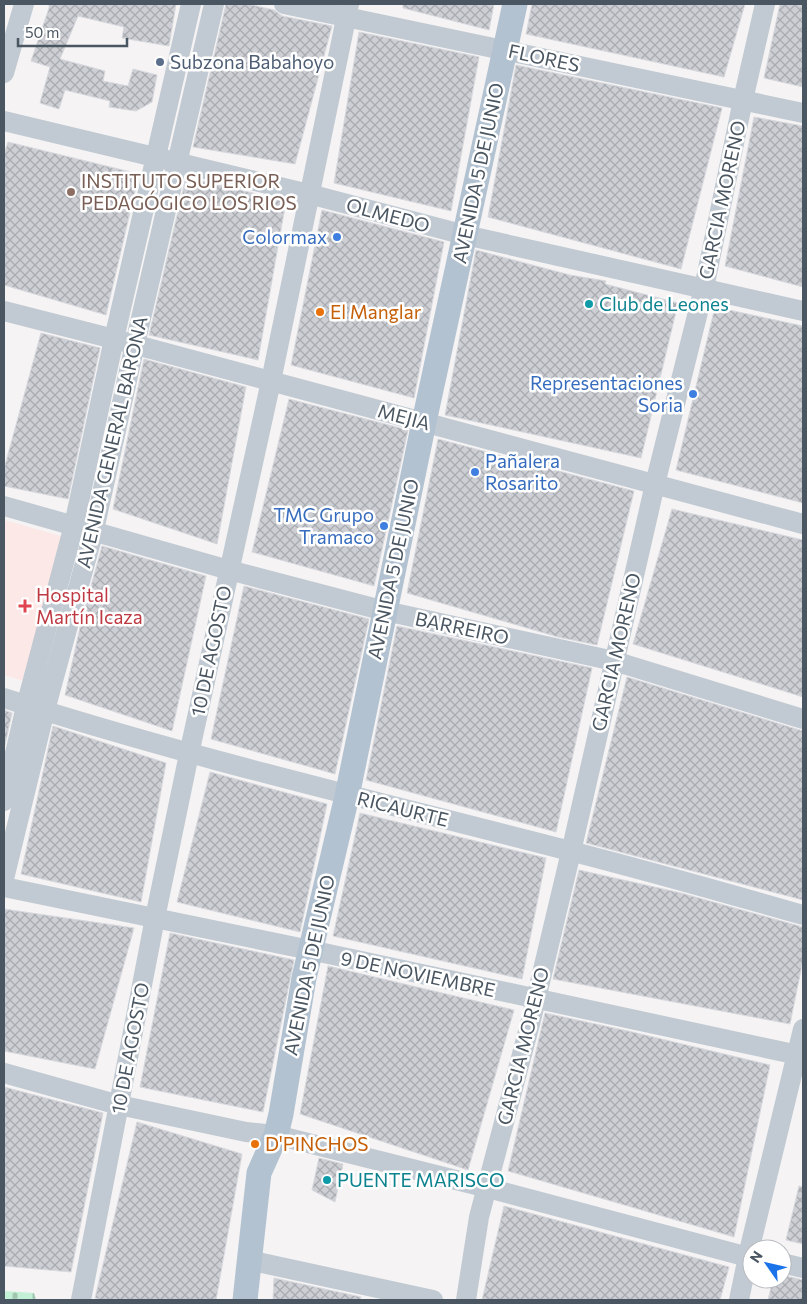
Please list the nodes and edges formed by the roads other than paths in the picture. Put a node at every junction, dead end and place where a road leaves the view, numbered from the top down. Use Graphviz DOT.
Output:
graph roads {
  1 [pos="24,4"];
  2 [pos="191,4"];
  3 [pos="214,4"];
  4 [pos="284,4"];
  5 [pos="515,4"];
  6 [pos="765,4"];
  7 [pos="347,10"];
  8 [pos="505,50"];
  9 [pos="4,73"];
  10 [pos="743,100"];
  11 [pos="803,113"];
  12 [pos="4,121"];
  13 [pos="156,158"];
  14 [pos="177,162"];
  15 [pos="309,194"];
  16 [pos="465,235"];
  17 [pos="704,288"];
  18 [pos="4,311"];
  19 [pos="803,311"];
  20 [pos="114,339"];
  21 [pos="134,344"];
  22 [pos="271,381"];
  23 [pos="424,422"];
  24 [pos="655,484"];
  25 [pos="4,506"];
  26 [pos="803,524"];
  27 [pos="74,526"];
  28 [pos="94,530"];
  29 [pos="229,570"];
  30 [pos="385,612"];
  31 [pos="614,661"];
  32 [pos="4,698"];
  33 [pos="36,708"];
  34 [pos="803,719"];
  35 [pos="188,754"];
  36 [pos="347,796"];
  37 [pos="4,801"];
  38 [pos="571,852"];
  39 [pos="4,879"];
  40 [pos="4,888"];
  41 [pos="803,915"];
  42 [pos="155,918"];
  43 [pos="310,950"];
  44 [pos="536,999"];
  45 [pos="803,1029"];
  46 [pos="800,1056"];
  47 [pos="4,1073"];
  48 [pos="119,1105"];
  49 [pos="276,1135"];
  50 [pos="488,1188"];
  51 [pos="754,1239"];
  52 [pos="742,1255"];
  53 [pos="254,1262"];
  54 [pos="81,1300"];
  55 [pos="245,1300"];
  56 [pos="257,1300"];
  57 [pos="433,1300"];
  58 [pos="466,1300"];
  1 -- 9 [label="street"];
  2 -- 13 [label="street, AVENIDA GENERAL BARONA"];
  3 -- 14 [label="street, AVENIDA GENERAL BARONA"];
  4 -- 7 [label="street, FLORES"];
  5 -- 8 [label="main road, AVENIDA 5 DE JUNIO"];
  6 -- 10 [label="street, GARCIA MORENO"];
  7 -- 8 [label="street, FLORES"];
  7 -- 15 [label="street, 10 DE AGOSTO"];
  8 -- 10 [label="street, FLORES"];
  8 -- 16 [label="main road, AVENIDA 5 DE JUNIO"];
  10 -- 11 [label="street, FLORES"];
  10 -- 17 [label="street, GARCIA MORENO"];
  12 -- 13 [label="street, OLMEDO"];
  13 -- 14 [label="street, OLMEDO"];
  13 -- 20 [label="street, AVENIDA GENERAL BARONA"];
  14 -- 15 [label="street, OLMEDO"];
  14 -- 21 [label="street, AVENIDA GENERAL BARONA"];
  15 -- 16 [label="street, OLMEDO"];
  15 -- 22 [label="street, 10 DE AGOSTO"];
  16 -- 17 [label="street, OLMEDO"];
  16 -- 23 [label="main road, AVENIDA 5 DE JUNIO"];
  17 -- 19 [label="street, OLMEDO"];
  17 -- 24 [label="street, GARCIA MORENO"];
  18 -- 20 [label="street, MEJIA"];
  20 -- 21 [label="street, MEJIA"];
  20 -- 27 [label="street, AVENIDA GENERAL BARONA"];
  21 -- 22 [label="street, MEJIA"];
  21 -- 28 [label="street, AVENIDA GENERAL BARONA"];
  22 -- 23 [label="street, MEJIA"];
  22 -- 29 [label="street, 10 DE AGOSTO"];
  23 -- 24 [label="street, MEJIA"];
  23 -- 30 [label="main road, AVENIDA 5 DE JUNIO"];
  24 -- 26 [label="street, MEJIA"];
  24 -- 31 [label="street, GARCIA MORENO"];
  25 -- 27 [label="street, BARREIRO"];
  27 -- 28 [label="street, BARREIRO"];
  27 -- 33 [label="street, AVENIDA GENERAL BARONA"];
  28 -- 29 [label="street, BARREIRO"];
  28 -- 33 [label="street, AVENIDA GENERAL BARONA"];
  29 -- 30 [label="street, BARREIRO"];
  29 -- 35 [label="street, 10 DE AGOSTO"];
  30 -- 31 [label="street, BARREIRO"];
  30 -- 36 [label="main road, AVENIDA 5 DE JUNIO"];
  31 -- 34 [label="street, BARREIRO"];
  31 -- 38 [label="street, GARCIA MORENO"];
  32 -- 33 [label="street, RICAURTE"];
  33 -- 35 [label="street, RICAURTE"];
  33 -- 37 [label="street, AVENIDA GENERAL BARONA"];
  33 -- 39 [label="street, AVENIDA GENERAL BARONA"];
  35 -- 36 [label="street, RICAURTE"];
  35 -- 42 [label="street, 10 DE AGOSTO"];
  36 -- 38 [label="street, RICAURTE"];
  36 -- 43 [label="main road, AVENIDA 5 DE JUNIO"];
  38 -- 41 [label="street, RICAURTE"];
  38 -- 44 [label="street, GARCIA MORENO"];
  40 -- 42 [label="street, 9 DE NOVIEMBRE"];
  42 -- 43 [label="street, 9 DE NOVIEMBRE"];
  42 -- 48 [label="street, 10 DE AGOSTO"];
  43 -- 44 [label="street, 9 DE NOVIEMBRE"];
  43 -- 49 [label="main road, AVENIDA 5 DE JUNIO"];
  44 -- 46 [label="street, 9 DE NOVIEMBRE"];
  44 -- 50 [label="street, GARCIA MORENO"];
  45 -- 46 [label="street"];
  46 -- 51 [label="street"];
  47 -- 48 [label="street"];
  48 -- 49 [label="street"];
  48 -- 54 [label="street, 10 DE AGOSTO"];
  49 -- 50 [label="street"];
  49 -- 53 [label="main road, AVENIDA 5 DE JUNIO"];
  50 -- 52 [label="street"];
  50 -- 58 [label="street, GARCIA MORENO"];
  53 -- 55 [label="main road, AVENIDA 5 DE JUNIO"];
  53 -- 56 [label="main road, AVENIDA 5 DE JUNIO"];
  53 -- 57 [label="street"];
}
